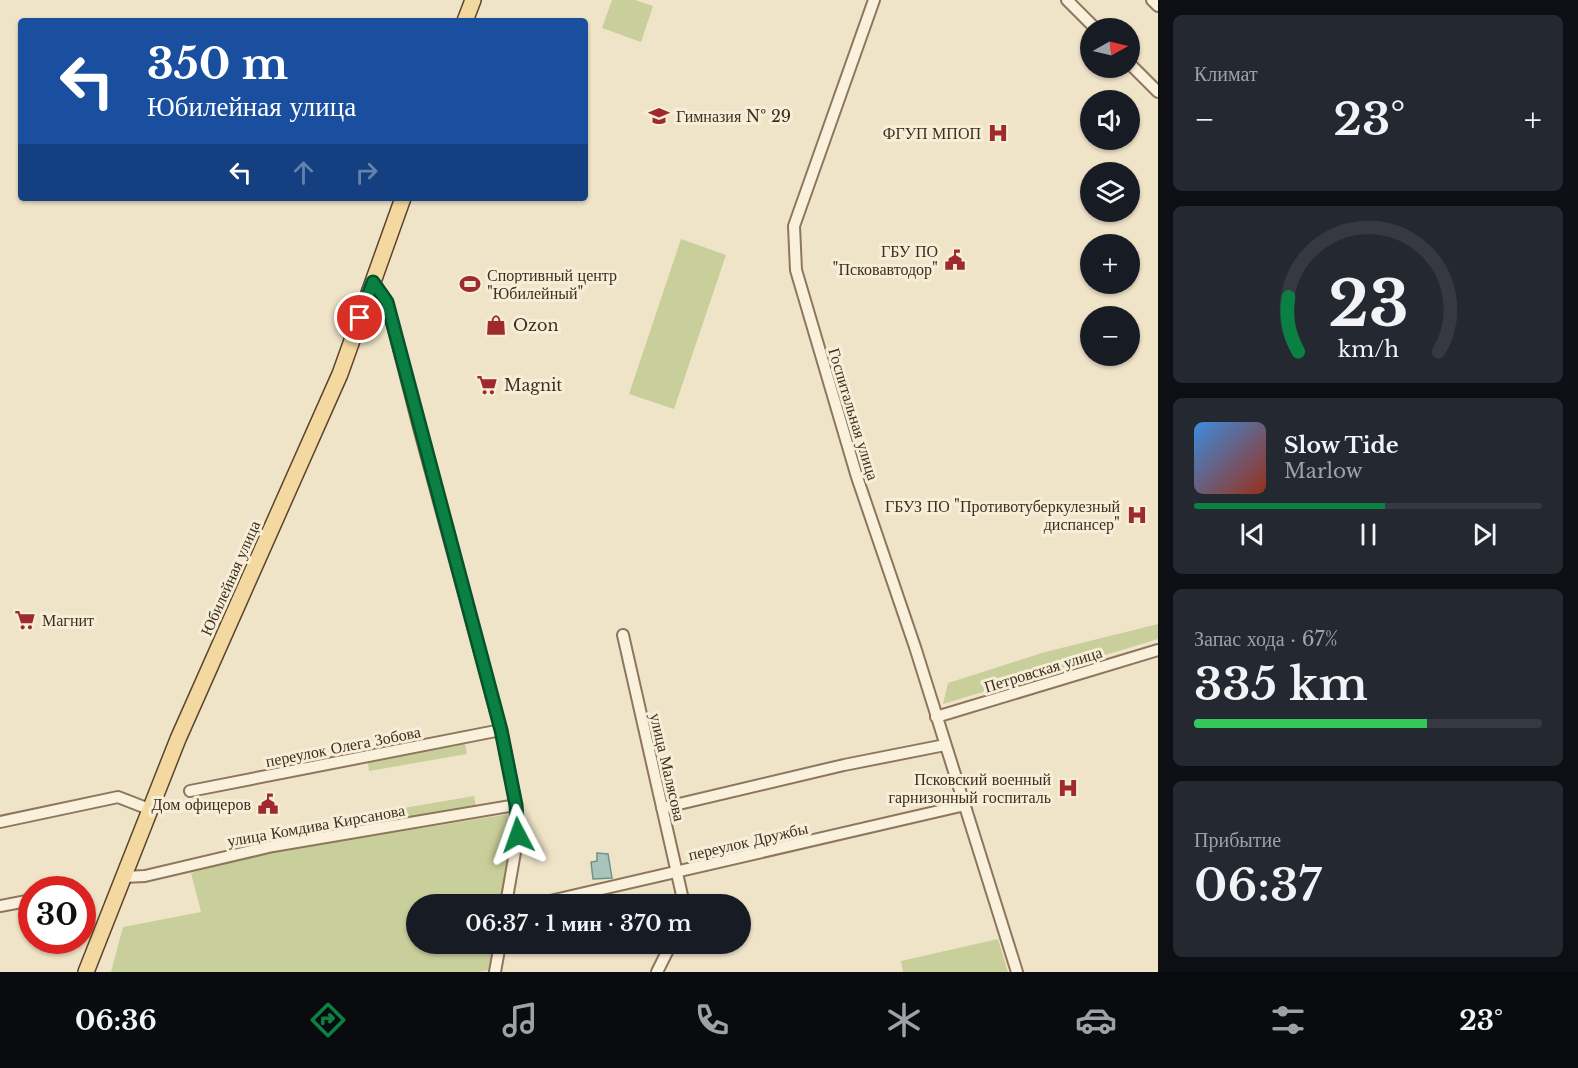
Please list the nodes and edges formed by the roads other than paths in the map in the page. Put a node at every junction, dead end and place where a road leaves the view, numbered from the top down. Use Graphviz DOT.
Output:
graph roads {
  1 [pos="473,0"];
  2 [pos="874,0"];
  3 [pos="1066,0"];
  4 [pos="1152,0"];
  5 [pos="1158,6"];
  6 [pos="466,18"];
  7 [pos="1085,18"];
  8 [pos="1140,73"];
  9 [pos="1158,92"];
  10 [pos="402,201"];
  11 [pos="373,282"];
  12 [pos="623,635"];
  13 [pos="1158,650"];
  14 [pos="936,717"];
  15 [pos="501,730"];
  16 [pos="945,745"];
  17 [pos="190,791"];
  18 [pos="516,805"];
  19 [pos="965,805"];
  20 [pos="662,808"];
  21 [pos="149,809"];
  22 [pos="0,822"];
  23 [pos="676,873"];
  24 [pos="123,877"];
  25 [pos="508,894"];
  26 [pos="582,894"];
  27 [pos="681,894"];
  28 [pos="18,903"];
  29 [pos="0,906"];
  30 [pos="498,954"];
  31 [pos="666,954"];
  32 [pos="86,972"];
  33 [pos="495,972"];
  34 [pos="657,972"];
  35 [pos="1017,972"];
  1 -- 6 [label="main road"];
  2 -- 14 [label="street, Госпитальная улица"];
  3 -- 7 [label="street"];
  4 -- 5 [label="street"];
  8 -- 9 [label="street"];
  10 -- 11 [label="main road, Юбилейная улица"];
  11 -- 15 [label="street"];
  11 -- 21 [label="main road, Юбилейная улица"];
  12 -- 20 [label="street, улица Малясова"];
  13 -- 14 [label="street, Петровская улица"];
  14 -- 16 [label="street, Госпитальная улица"];
  15 -- 17 [label="street, переулок Олега Зобова"];
  15 -- 18 [label="street"];
  16 -- 19 [label="street, Госпитальная улица"];
  16 -- 20 [label="street"];
  18 -- 24 [label="street, улица Комдива Кирсанова"];
  18 -- 25 [label="street"];
  19 -- 23 [label="street, переулок Дружбы"];
  19 -- 35 [label="street, Госпитальная улица"];
  20 -- 23 [label="street, улица Малясова"];
  21 -- 22 [label="street"];
  21 -- 24 [label="main road, Юбилейная улица"];
  23 -- 26 [label="street, переулок Дружбы"];
  23 -- 27 [label="street, улица Малясова"];
  24 -- 32 [label="main road, Юбилейная улица"];
  28 -- 29 [label="street"];
  30 -- 33 [label="street"];
  31 -- 34 [label="street"];
}
